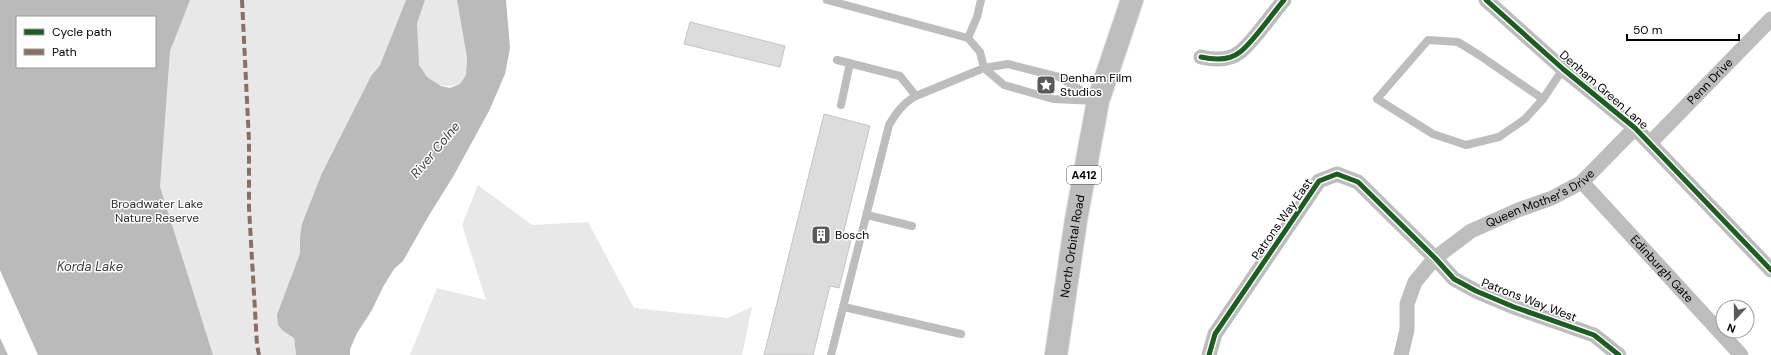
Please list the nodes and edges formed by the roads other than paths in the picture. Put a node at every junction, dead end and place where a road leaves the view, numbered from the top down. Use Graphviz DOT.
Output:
graph roads {
  1 [pos="827,0"];
  2 [pos="981,0"];
  3 [pos="1132,0"];
  4 [pos="1284,0"];
  5 [pos="1486,0"];
  6 [pos="1771,19"];
  7 [pos="968,38"];
  8 [pos="1201,57"];
  9 [pos="837,60"];
  10 [pos="850,63"];
  11 [pos="984,68"];
  12 [pos="1563,69"];
  13 [pos="916,96"];
  14 [pos="1543,99"];
  15 [pos="1098,101"];
  16 [pos="841,105"];
  17 [pos="1635,128"];
  18 [pos="1650,143"];
  19 [pos="1582,182"];
  20 [pos="867,215"];
  21 [pos="912,226"];
  22 [pos="1435,258"];
  23 [pos="1771,270"];
  24 [pos="844,307"];
  25 [pos="962,334"];
  26 [pos="831,355"];
  27 [pos="1056,355"];
  28 [pos="1209,355"];
  29 [pos="1401,355"];
  30 [pos="1619,355"];
  31 [pos="1741,355"];
  1 -- 7 [label="lane"];
  2 -- 7 [label="lane"];
  3 -- 15 [label="main road, North Orbital Road / A412"];
  4 -- 8 [label="street"];
  5 -- 12 [label="street, Denham Green Lane"];
  6 -- 18 [label="street, Penn Drive"];
  7 -- 11 [label="lane"];
  9 -- 10 [label="lane"];
  10 -- 13 [label="lane"];
  10 -- 16 [label="lane"];
  11 -- 13 [label="lane"];
  11 -- 15 [label="lane"];
  11 -- 15 [label="lane"];
  12 -- 14 [label="lane"];
  12 -- 17 [label="street, Denham Green Lane"];
  13 -- 20 [label="lane"];
  14 -- 14 [label="lane"];
  15 -- 27 [label="main road, North Orbital Road / A412"];
  17 -- 18 [label="street, Denham Green Lane"];
  17 -- 19 [label="street, Queen Mother's Drive"];
  18 -- 23 [label="street, Denham Green Lane"];
  19 -- 22 [label="street, Queen Mother's Drive"];
  19 -- 31 [label="street, Edinburgh Gate"];
  20 -- 21 [label="lane"];
  20 -- 24 [label="lane"];
  22 -- 28 [label="street, Patrons Way East"];
  22 -- 29 [label="street, Queen Mother's Drive"];
  22 -- 30 [label="street, Patrons Way West"];
  24 -- 25 [label="lane"];
  24 -- 26 [label="lane"];
}
